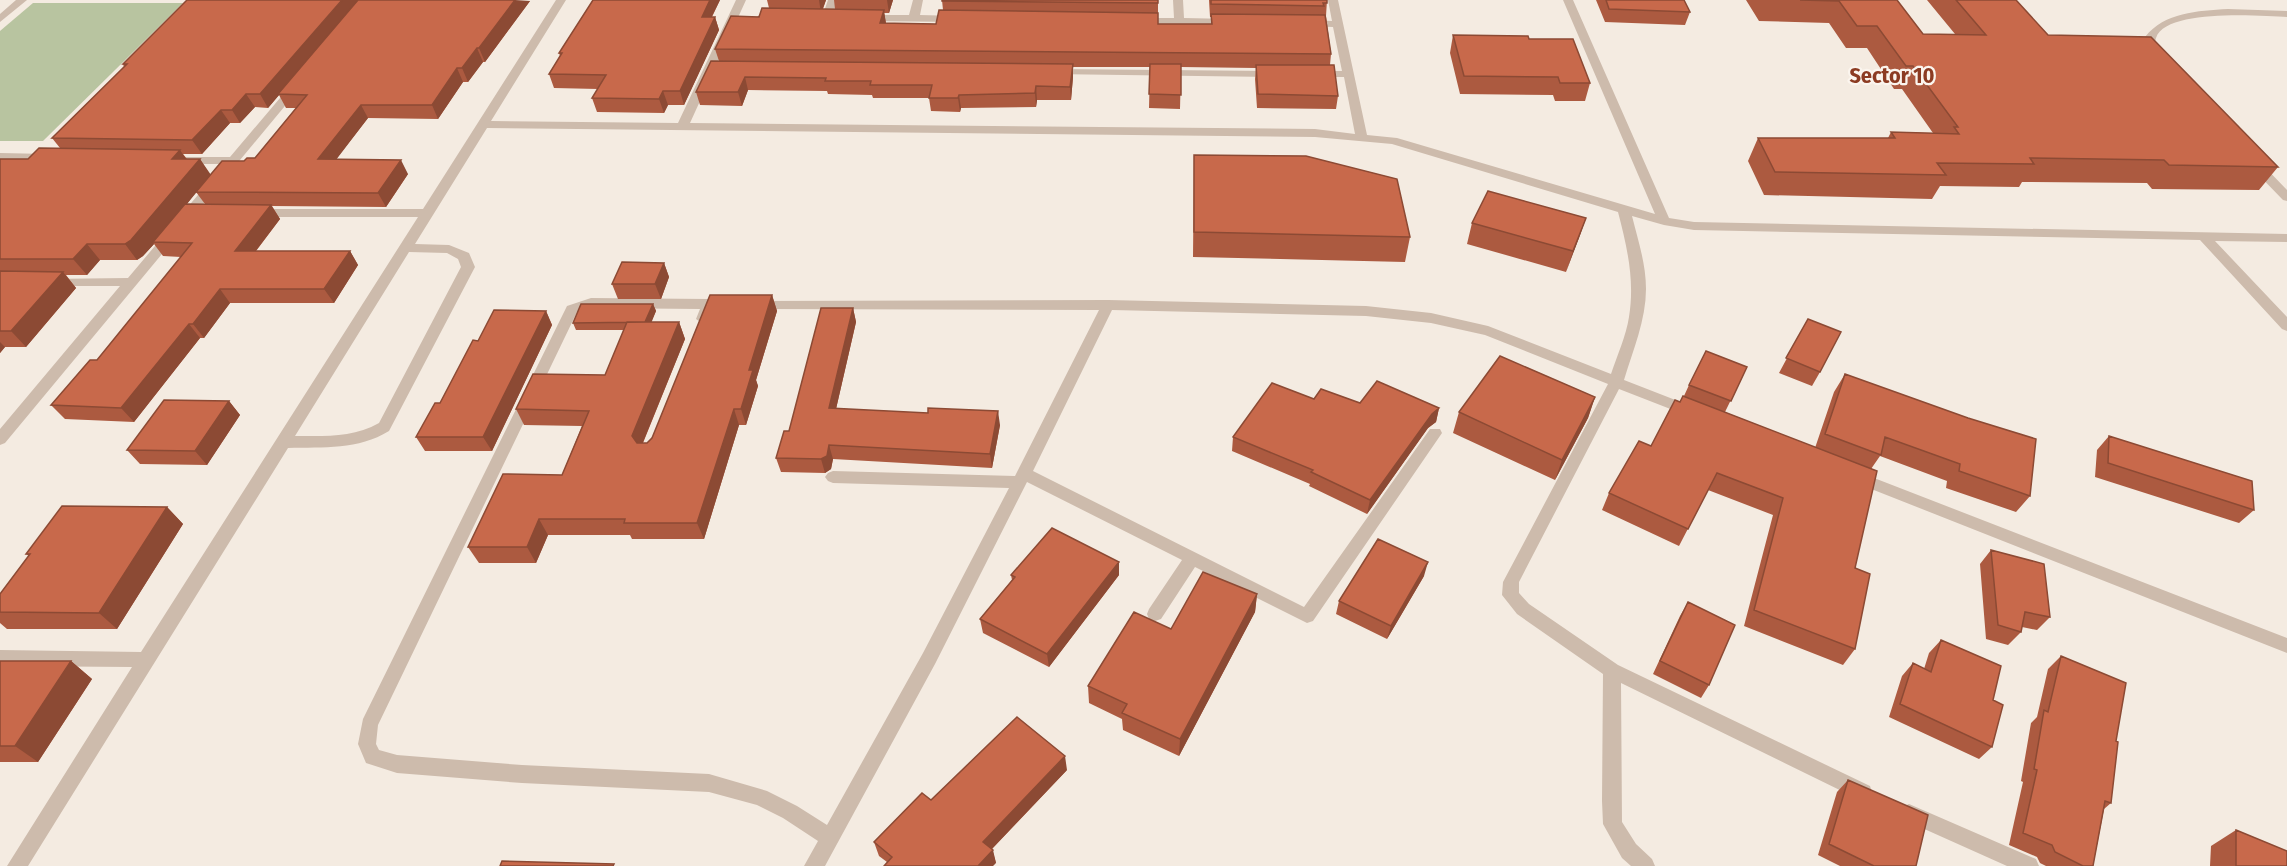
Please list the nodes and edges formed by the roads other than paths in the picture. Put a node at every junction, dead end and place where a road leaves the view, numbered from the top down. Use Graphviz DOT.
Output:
graph roads {
  1 [pos="22,0"];
  2 [pos="561,0"];
  3 [pos="741,0"];
  4 [pos="833,0"];
  5 [pos="918,0"];
  6 [pos="1178,0"];
  7 [pos="1333,0"];
  8 [pos="1568,0"];
  9 [pos="2287,14"];
  10 [pos="914,18"];
  11 [pos="0,19"];
  12 [pos="971,19"];
  13 [pos="1121,21"];
  14 [pos="1179,22"];
  15 [pos="1247,23"];
  16 [pos="1293,23"];
  17 [pos="1338,24"];
  18 [pos="2156,65"];
  19 [pos="1038,72"];
  20 [pos="1349,74"];
  21 [pos="300,81"];
  22 [pos="484,124"];
  23 [pos="682,127"];
  24 [pos="1362,137"];
  25 [pos="0,157"];
  26 [pos="63,158"];
  27 [pos="2249,158"];
  28 [pos="165,160"];
  29 [pos="233,161"];
  30 [pos="2287,197"];
  31 [pos="1624,209"];
  32 [pos="237,213"];
  33 [pos="428,213"];
  34 [pos="1664,221"];
  35 [pos="2205,238"];
  36 [pos="2287,238"];
  37 [pos="406,248"];
  38 [pos="36,282"];
  39 [pos="132,282"];
  40 [pos="745,304"];
  41 [pos="1108,305"];
  42 [pos="2287,326"];
  43 [pos="697,336"];
  44 [pos="1616,382"];
  45 [pos="1704,417"];
  46 [pos="2,434"];
  47 [pos="1434,434"];
  48 [pos="284,442"];
  49 [pos="1837,469"];
  50 [pos="833,477"];
  51 [pos="1022,478"];
  52 [pos="1192,558"];
  53 [pos="1155,614"];
  54 [pos="2287,646"];
  55 [pos="0,658"];
  56 [pos="146,660"];
  57 [pos="1612,670"];
  58 [pos="830,838"];
  59 [pos="17,866"];
  60 [pos="813,866"];
  61 [pos="1645,866"];
  62 [pos="2028,866"];
  1 -- 11 [label="street"];
  2 -- 22 [label="street"];
  3 -- 23 [label="street"];
  4 -- 10 [label="street"];
  5 -- 10 [label="street"];
  6 -- 14 [label="street"];
  7 -- 17 [label="street"];
  8 -- 34 [label="street"];
  9 -- 18 [label="street"];
  10 -- 12 [label="street"];
  13 -- 14 [label="street"];
  14 -- 15 [label="street"];
  16 -- 17 [label="street"];
  17 -- 20 [label="street"];
  19 -- 20 [label="street"];
  20 -- 24 [label="street"];
  21 -- 29 [label="street"];
  22 -- 23 [label="street"];
  22 -- 33 [label="street"];
  23 -- 24 [label="street"];
  24 -- 31 [label="street"];
  25 -- 26 [label="street"];
  27 -- 30 [label="street"];
  28 -- 29 [label="street"];
  29 -- 39 [label="street"];
  31 -- 34 [label="street"];
  31 -- 44 [label="street"];
  32 -- 33 [label="street"];
  33 -- 37 [label="street"];
  34 -- 35 [label="street"];
  35 -- 36 [label="street"];
  35 -- 42 [label="street"];
  37 -- 48 [label="street"];
  37 -- 48 [label="street"];
  38 -- 39 [label="street"];
  39 -- 46 [label="street"];
  40 -- 41 [label="street"];
  41 -- 44 [label="street"];
  41 -- 51 [label="street"];
  43 -- 58 [label="street"];
  44 -- 45 [label="street"];
  44 -- 57 [label="street"];
  47 -- 52 [label="street"];
  48 -- 56 [label="street"];
  49 -- 54 [label="street"];
  50 -- 51 [label="street"];
  51 -- 52 [label="street"];
  51 -- 58 [label="street"];
  52 -- 53 [label="street"];
  55 -- 56 [label="street"];
  56 -- 59 [label="street"];
  57 -- 61 [label="street"];
  57 -- 62 [label="street"];
  58 -- 60 [label="street"];
}
